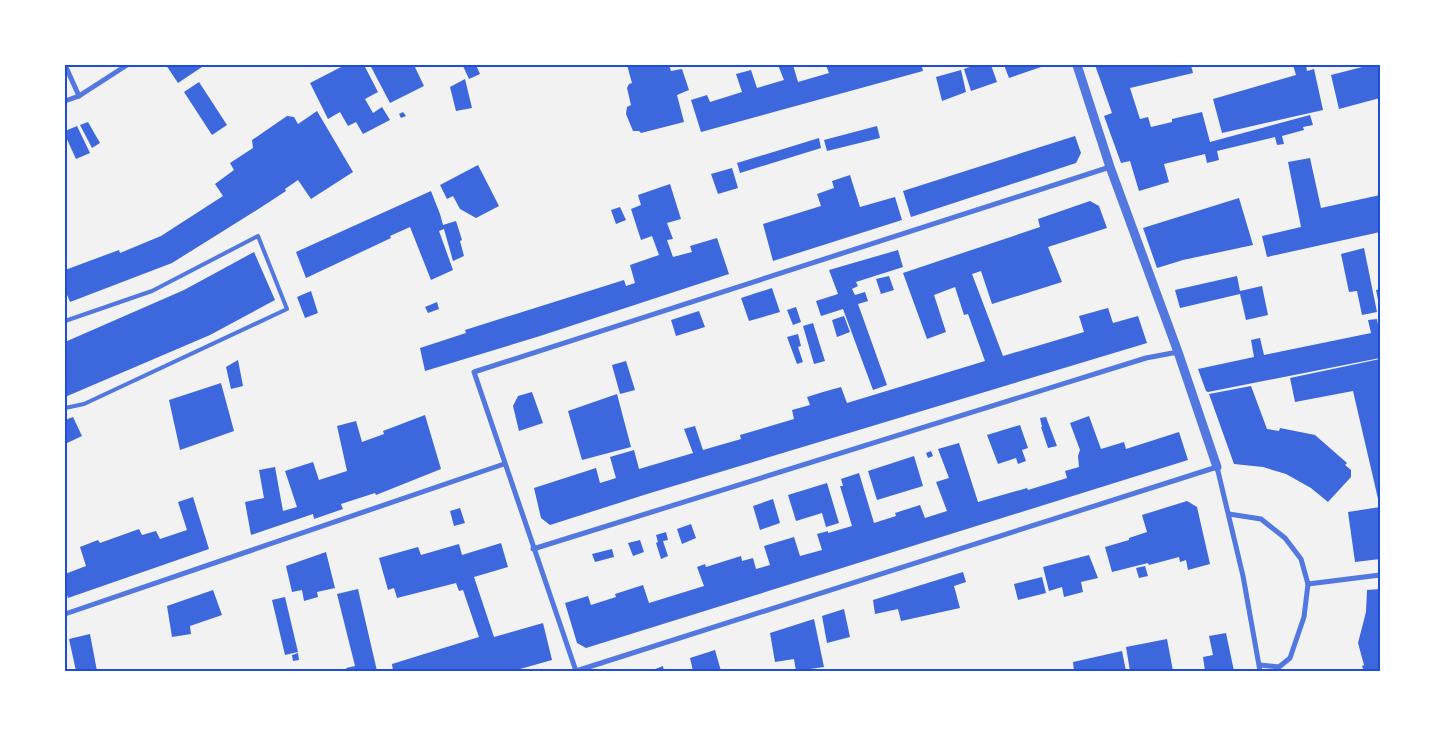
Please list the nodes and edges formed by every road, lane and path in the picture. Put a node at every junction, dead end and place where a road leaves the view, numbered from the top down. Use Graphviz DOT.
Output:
graph roads {
  1 [pos="65,65"];
  2 [pos="127,65"];
  3 [pos="1077,65"];
  4 [pos="79,96"];
  5 [pos="65,101"];
  6 [pos="1110,167"];
  7 [pos="65,321"];
  8 [pos="1178,352"];
  9 [pos="65,408"];
  10 [pos="504,464"];
  11 [pos="1217,467"];
  12 [pos="1229,514"];
  13 [pos="533,549"];
  14 [pos="1380,574"];
  15 [pos="1308,584"];
  16 [pos="65,614"];
  17 [pos="1260,668"];
  18 [pos="1280,669"];
  19 [pos="576,671"];
  1 -- 4 [label="street"];
  2 -- 4 [label="street"];
  3 -- 6 [label="street"];
  4 -- 5 [label="street"];
  6 -- 8 [label="street"];
  6 -- 10 [label="street"];
  7 -- 9 [label="lane"];
  8 -- 11 [label="street"];
  8 -- 13 [label="street"];
  10 -- 13 [label="street"];
  10 -- 16 [label="street"];
  11 -- 12 [label="street"];
  11 -- 19 [label="street"];
  12 -- 15 [label="street"];
  12 -- 17 [label="street"];
  13 -- 19 [label="street"];
  14 -- 15 [label="street"];
  15 -- 18 [label="street"];
  17 -- 18 [label="street"];
}
